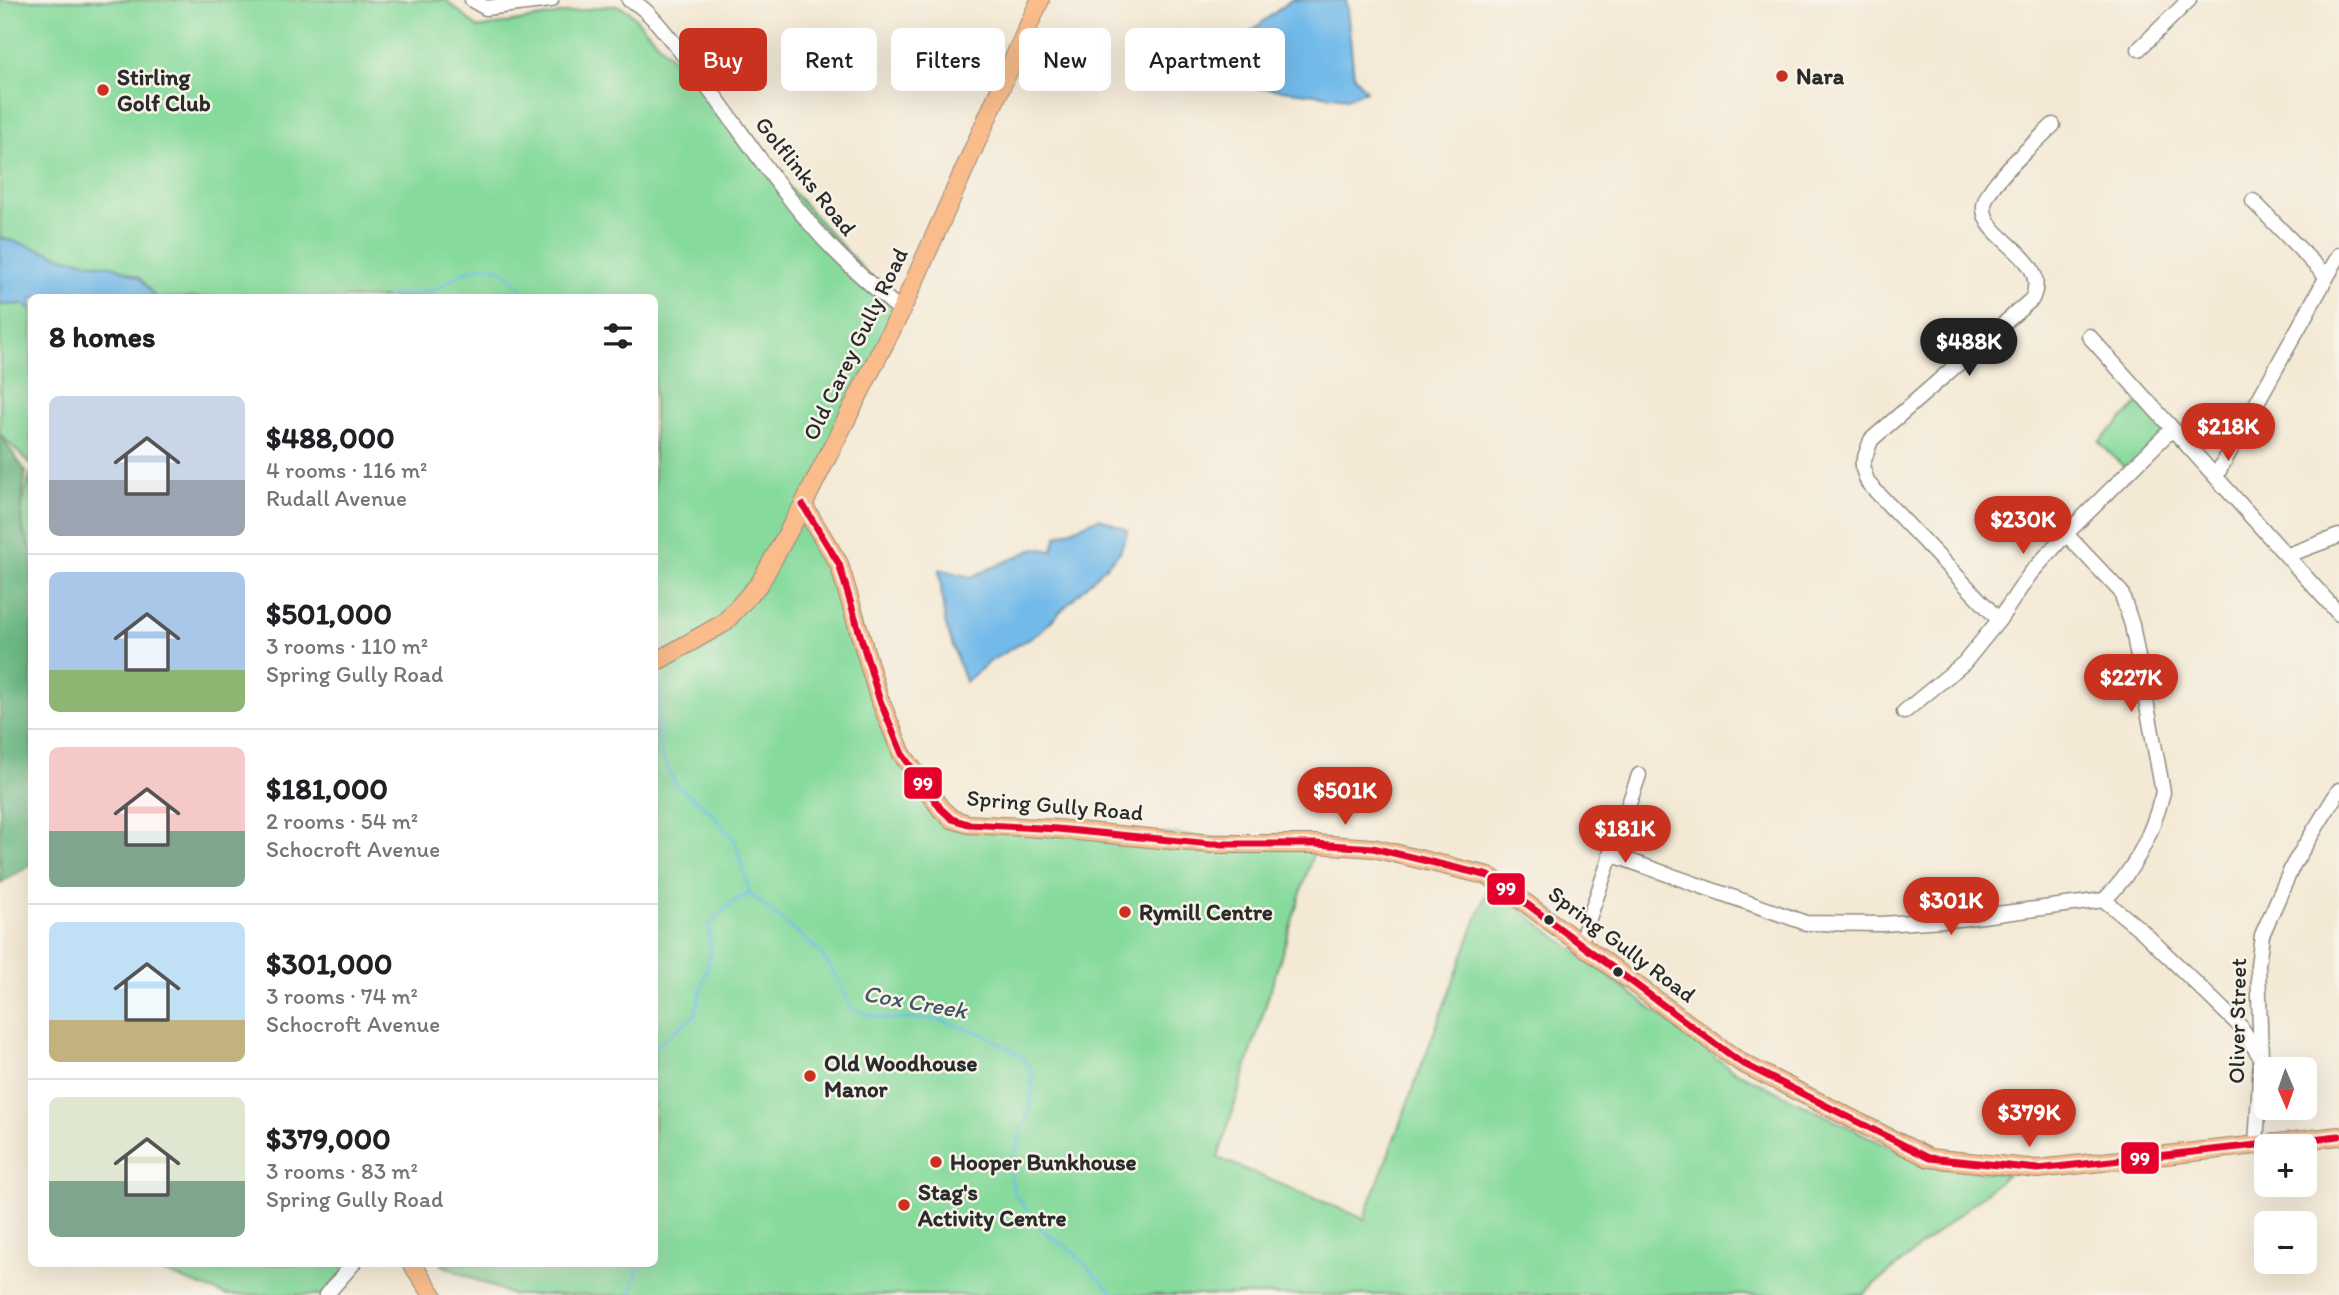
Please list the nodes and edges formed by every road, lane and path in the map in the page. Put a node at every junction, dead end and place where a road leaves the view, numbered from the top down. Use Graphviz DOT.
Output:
graph roads {
  1 [pos="472,0"];
  2 [pos="551,0"];
  3 [pos="1040,0"];
  4 [pos="2189,0"];
  5 [pos="634,1"];
  6 [pos="2139,49"];
  7 [pos="2053,125"];
  8 [pos="2253,201"];
  9 [pos="2339,255"];
  10 [pos="2326,276"];
  11 [pos="901,311"];
  12 [pos="2089,336"];
  13 [pos="2171,430"];
  14 [pos="2216,476"];
  15 [pos="803,505"];
  16 [pos="2066,534"];
  17 [pos="2339,536"];
  18 [pos="2288,555"];
  19 [pos="2339,614"];
  20 [pos="1999,620"];
  21 [pos="658,661"];
  22 [pos="1904,712"];
  23 [pos="1639,775"];
  24 [pos="2339,790"];
  25 [pos="1610,854"];
  26 [pos="2104,900"];
  27 [pos="1580,944"];
  28 [pos="2259,1057"];
  29 [pos="2260,1057"];
  30 [pos="2339,1136"];
  31 [pos="2317,1139"];
  32 [pos="2254,1146"];
  33 [pos="350,1267"];
  34 [pos="414,1267"];
  35 [pos="326,1295"];
  36 [pos="433,1295"];
  1 -- 2 [label="street"];
  3 -- 11 [label="main road, Old Carey Gully Road"];
  4 -- 6 [label="street"];
  5 -- 11 [label="street, Golflinks Road"];
  7 -- 20 [label="street"];
  8 -- 10 [label="street"];
  9 -- 10 [label="street"];
  10 -- 14 [label="street"];
  11 -- 15 [label="main road, Old Carey Gully Road"];
  12 -- 13 [label="street"];
  13 -- 14 [label="street"];
  13 -- 16 [label="street"];
  14 -- 18 [label="street"];
  15 -- 21 [label="main road, Old Carey Gully Road"];
  15 -- 27 [label="main road, Spring Gully Road"];
  16 -- 20 [label="street"];
  16 -- 26 [label="street"];
  17 -- 18 [label="street"];
  18 -- 19 [label="street"];
  20 -- 22 [label="street"];
  23 -- 25 [label="street"];
  24 -- 29 [label="street, Oliver Street"];
  25 -- 26 [label="street"];
  25 -- 27 [label="street"];
  26 -- 28 [label="street"];
  27 -- 32 [label="main road, Spring Gully Road"];
  30 -- 31 [label="main road, Spring Gully Road"];
  33 -- 35 [label="street"];
  34 -- 36 [label="main road"];
}
